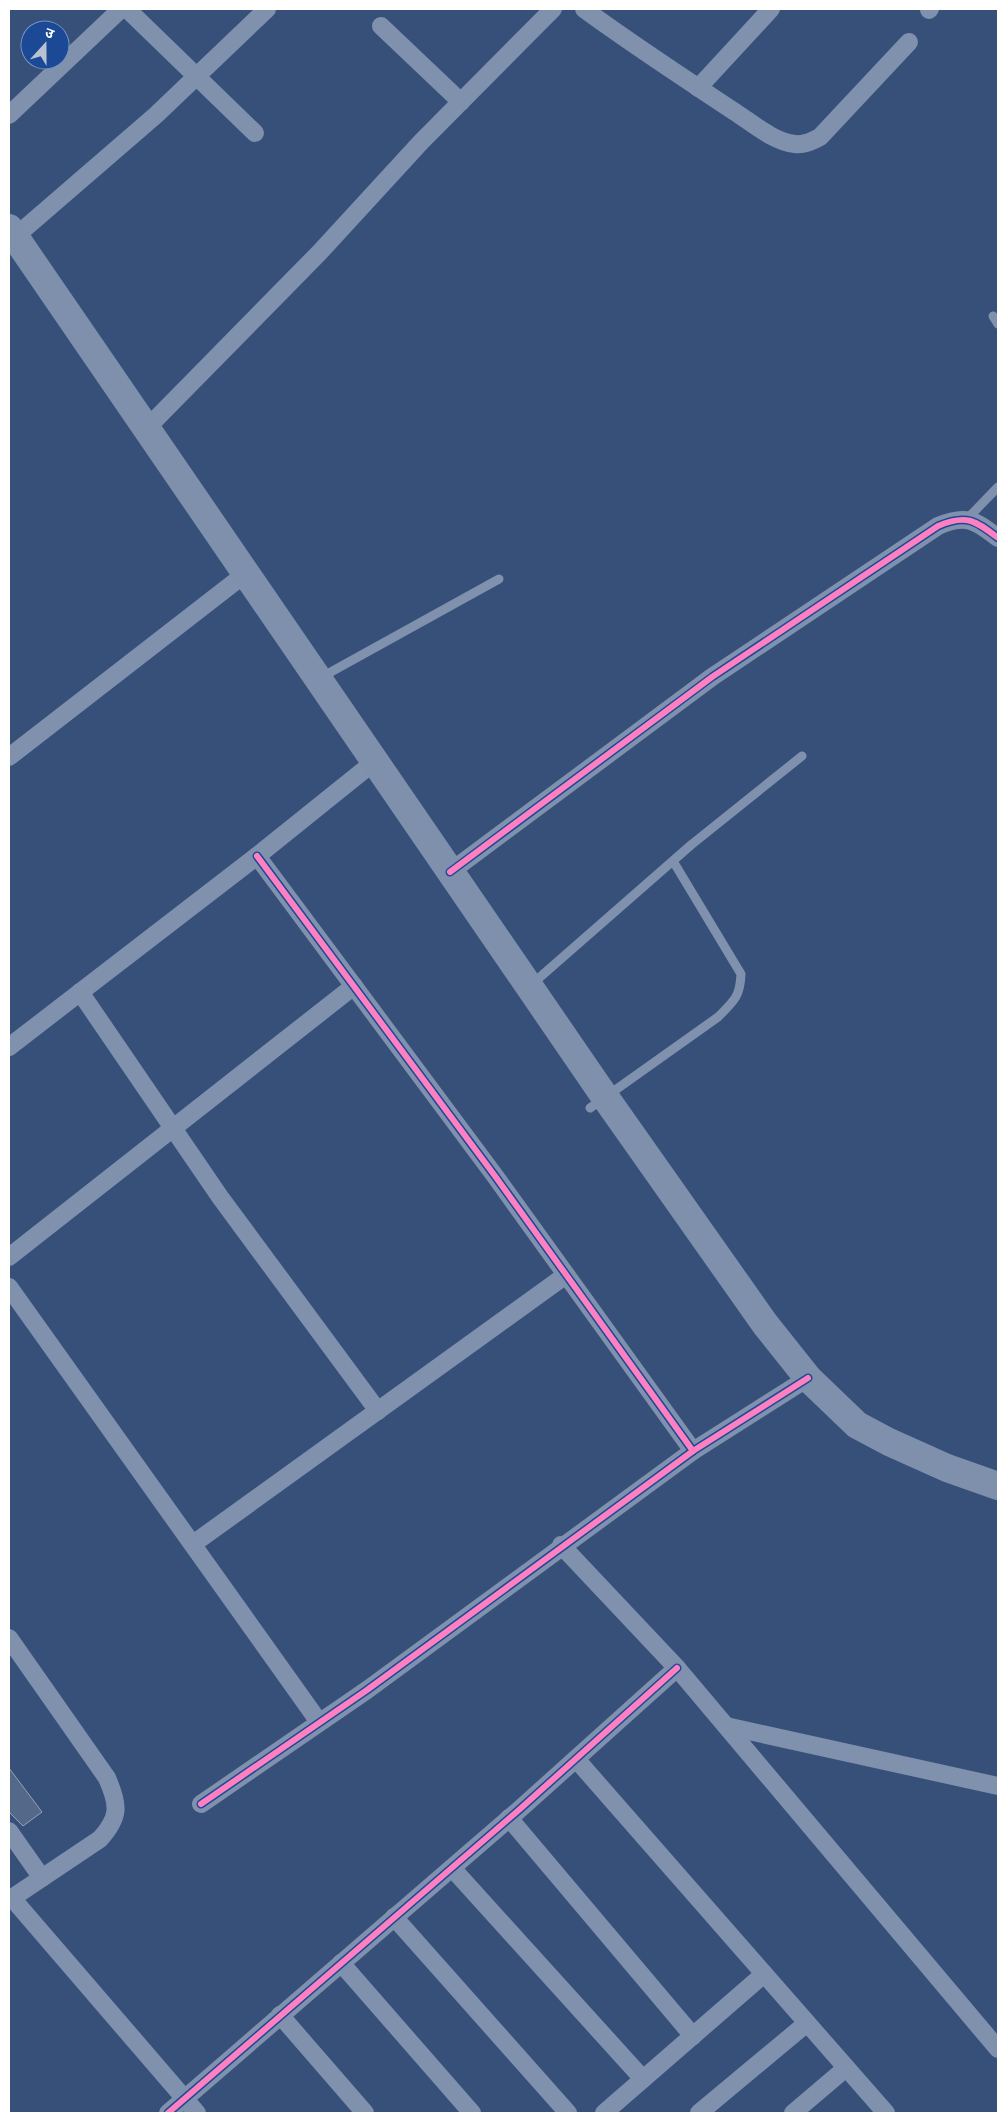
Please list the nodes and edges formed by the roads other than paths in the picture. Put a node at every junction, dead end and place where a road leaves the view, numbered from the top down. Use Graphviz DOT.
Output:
graph roads {
  1 [pos="121,9"];
  2 [pos="127,9"];
  3 [pos="267,9"];
  4 [pos="584,9"];
  5 [pos="771,9"];
  6 [pos="546,11"];
  7 [pos="381,26"];
  8 [pos="909,42"];
  9 [pos="197,76"];
  10 [pos="698,88"];
  11 [pos="461,102"];
  12 [pos="9,115"];
  13 [pos="255,133"];
  14 [pos="10,242"];
  15 [pos="146,429"];
  16 [pos="998,487"];
  17 [pos="967,518"];
  18 [pos="998,538"];
  19 [pos="238,579"];
  20 [pos="499,579"];
  21 [pos="318,679"];
  22 [pos="802,756"];
  23 [pos="9,757"];
  24 [pos="367,768"];
  25 [pos="257,856"];
  26 [pos="673,861"];
  27 [pos="450,872"];
  28 [pos="354,986"];
  29 [pos="528,986"];
  30 [pos="80,992"];
  31 [pos="9,1047"];
  32 [pos="597,1103"];
  33 [pos="173,1128"];
  34 [pos="9,1257"];
  35 [pos="566,1275"];
  36 [pos="9,1288"];
  37 [pos="800,1383"];
  38 [pos="378,1411"];
  39 [pos="693,1451"];
  40 [pos="996,1488"];
  41 [pos="193,1544"];
  42 [pos="561,1545"];
  43 [pos="9,1638"];
  44 [pos="677,1668"];
  45 [pos="320,1722"];
  46 [pos="726,1726"];
  47 [pos="576,1759"];
  48 [pos="998,1786"];
  49 [pos="201,1804"];
  50 [pos="510,1818"];
  51 [pos="9,1832"];
  52 [pos="452,1868"];
  53 [pos="42,1878"];
  54 [pos="10,1899"];
  55 [pos="394,1917"];
  56 [pos="341,1963"];
  57 [pos="764,1974"];
  58 [pos="280,2015"];
  59 [pos="807,2024"];
  60 [pos="693,2036"];
  61 [pos="998,2049"];
  62 [pos="846,2068"];
  63 [pos="643,2079"];
  64 [pos="184,2099"];
  65 [pos="168,2113"];
  66 [pos="197,2113"];
  67 [pos="365,2113"];
  68 [pos="472,2113"];
  69 [pos="568,2113"];
  70 [pos="604,2113"];
  71 [pos="699,2113"];
  72 [pos="793,2113"];
  73 [pos="886,2113"];
  1 -- 12 [label="street"];
  2 -- 9 [label="street"];
  3 -- 9 [label="street"];
  4 -- 10 [label="street"];
  5 -- 10 [label="street"];
  6 -- 11 [label="street"];
  7 -- 11 [label="street"];
  8 -- 10 [label="street"];
  9 -- 13 [label="street"];
  9 -- 14 [label="street"];
  11 -- 15 [label="street"];
  14 -- 15 [label="main road"];
  14 -- 19 [label="main road"];
  15 -- 19 [label="main road"];
  16 -- 17 [label="lane"];
  17 -- 18 [label="street"];
  17 -- 27 [label="street"];
  19 -- 21 [label="main road"];
  19 -- 23 [label="street"];
  19 -- 24 [label="main road"];
  20 -- 21 [label="lane"];
  21 -- 24 [label="main road"];
  22 -- 26 [label="lane"];
  24 -- 25 [label="street"];
  24 -- 27 [label="main road"];
  24 -- 32 [label="main road"];
  25 -- 28 [label="street"];
  25 -- 30 [label="street"];
  26 -- 29 [label="lane"];
  26 -- 32 [label="lane"];
  27 -- 29 [label="main road"];
  28 -- 33 [label="street"];
  28 -- 35 [label="street"];
  29 -- 32 [label="main road"];
  30 -- 31 [label="street"];
  30 -- 33 [label="street"];
  32 -- 37 [label="main road"];
  33 -- 34 [label="street"];
  33 -- 38 [label="street"];
  35 -- 38 [label="street"];
  35 -- 39 [label="street"];
  36 -- 41 [label="street"];
  37 -- 39 [label="street"];
  37 -- 40 [label="main road"];
  38 -- 41 [label="street"];
  39 -- 42 [label="street"];
  41 -- 45 [label="street"];
  42 -- 44 [label="street"];
  42 -- 45 [label="street"];
  43 -- 53 [label="street"];
  44 -- 46 [label="street"];
  44 -- 47 [label="street"];
  45 -- 49 [label="street"];
  46 -- 48 [label="street"];
  46 -- 61 [label="street"];
  47 -- 50 [label="street"];
  47 -- 57 [label="street"];
  50 -- 52 [label="street"];
  50 -- 60 [label="street"];
  51 -- 53 [label="street"];
  52 -- 55 [label="street"];
  52 -- 63 [label="street"];
  53 -- 54 [label="street"];
  54 -- 64 [label="street"];
  55 -- 56 [label="street"];
  55 -- 69 [label="street"];
  56 -- 58 [label="street"];
  56 -- 68 [label="street"];
  57 -- 59 [label="street"];
  57 -- 60 [label="street"];
  58 -- 64 [label="street"];
  58 -- 67 [label="street"];
  59 -- 62 [label="street"];
  59 -- 71 [label="street"];
  60 -- 63 [label="street"];
  62 -- 72 [label="street"];
  62 -- 73 [label="street"];
  63 -- 70 [label="street"];
  64 -- 65 [label="street"];
  64 -- 66 [label="street"];
}
